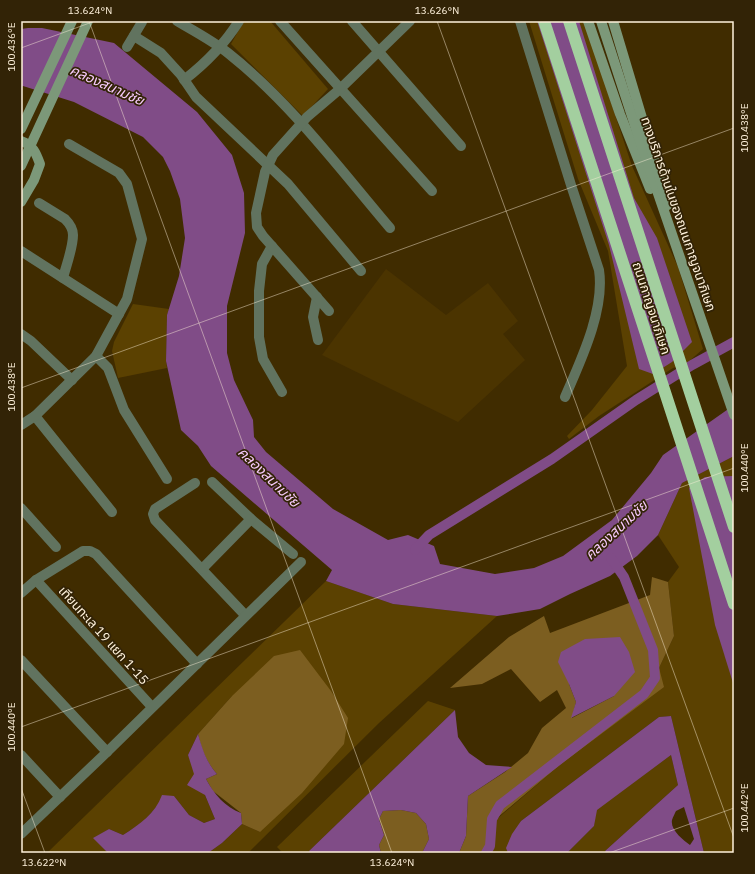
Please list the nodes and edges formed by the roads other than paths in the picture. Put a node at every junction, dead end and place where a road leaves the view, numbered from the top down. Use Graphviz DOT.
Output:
graph roads {
  1 [pos="72,21"];
  2 [pos="88,21"];
  3 [pos="176,21"];
  4 [pos="239,21"];
  5 [pos="280,21"];
  6 [pos="352,21"];
  7 [pos="410,21"];
  8 [pos="520,21"];
  9 [pos="544,21"];
  10 [pos="569,21"];
  11 [pos="588,21"];
  12 [pos="601,21"];
  13 [pos="614,21"];
  14 [pos="142,22"];
  15 [pos="134,36"];
  16 [pos="127,47"];
  17 [pos="219,47"];
  18 [pos="378,52"];
  19 [pos="184,80"];
  20 [pos="340,89"];
  21 [pos="302,123"];
  22 [pos="21,129"];
  23 [pos="21,141"];
  24 [pos="69,144"];
  25 [pos="461,146"];
  26 [pos="268,165"];
  27 [pos="21,166"];
  28 [pos="432,191"];
  29 [pos="21,202"];
  30 [pos="39,203"];
  31 [pos="390,228"];
  32 [pos="272,246"];
  33 [pos="21,252"];
  34 [pos="682,265"];
  35 [pos="361,271"];
  36 [pos="63,278"];
  37 [pos="317,297"];
  38 [pos="329,311"];
  39 [pos="119,314"];
  40 [pos="21,334"];
  41 [pos="318,340"];
  42 [pos="96,356"];
  43 [pos="72,380"];
  44 [pos="282,392"];
  45 [pos="565,397"];
  46 [pos="734,414"];
  47 [pos="35,416"];
  48 [pos="21,425"];
  49 [pos="167,479"];
  50 [pos="212,482"];
  51 [pos="195,483"];
  52 [pos="21,508"];
  53 [pos="112,512"];
  54 [pos="251,519"];
  55 [pos="734,527"];
  56 [pos="56,546"];
  57 [pos="293,554"];
  58 [pos="301,562"];
  59 [pos="202,569"];
  60 [pos="36,580"];
  61 [pos="21,594"];
  62 [pos="734,604"];
  63 [pos="245,616"];
  64 [pos="21,660"];
  65 [pos="197,664"];
  66 [pos="152,707"];
  67 [pos="107,752"];
  68 [pos="21,755"];
  69 [pos="60,796"];
  70 [pos="21,834"];
  1 -- 22 [label="main road"];
  2 -- 27 [label="main road, bridge"];
  3 -- 17 [label="street"];
  4 -- 17 [label="street"];
  5 -- 20 [label="street"];
  6 -- 18 [label="street"];
  7 -- 18 [label="street"];
  8 -- 45 [label="street"];
  9 -- 62 [label="highway, ถนนกาญจนาภิเษก"];
  10 -- 55 [label="highway, ถนนกาญจนาภิเษก"];
  11 -- 34 [label="main road"];
  12 -- 34 [label="main road, ทางบริการด้านในของถนนกาญจนาภิเษก"];
  13 -- 34 [label="main road"];
  14 -- 15 [label="street"];
  15 -- 16 [label="street"];
  15 -- 19 [label="street"];
  17 -- 19 [label="street"];
  17 -- 21 [label="street"];
  18 -- 20 [label="street"];
  18 -- 25 [label="street"];
  19 -- 26 [label="street"];
  20 -- 21 [label="street"];
  20 -- 28 [label="street"];
  21 -- 26 [label="street"];
  21 -- 31 [label="street"];
  23 -- 29 [label="main road"];
  24 -- 39 [label="street"];
  26 -- 32 [label="street"];
  26 -- 35 [label="street"];
  30 -- 36 [label="street"];
  32 -- 37 [label="street"];
  32 -- 44 [label="street"];
  33 -- 36 [label="street"];
  34 -- 46 [label="main road, ทางบริการด้านในของถนนกาญจนาภิเษก"];
  36 -- 39 [label="street"];
  37 -- 38 [label="street"];
  37 -- 41 [label="street"];
  39 -- 42 [label="street"];
  40 -- 43 [label="street"];
  42 -- 43 [label="street"];
  42 -- 49 [label="street"];
  43 -- 47 [label="street"];
  47 -- 48 [label="street"];
  47 -- 53 [label="street"];
  50 -- 54 [label="street"];
  51 -- 59 [label="street"];
  52 -- 56 [label="street"];
  54 -- 57 [label="street"];
  54 -- 59 [label="street"];
  58 -- 63 [label="street"];
  59 -- 63 [label="street"];
  60 -- 61 [label="street"];
  60 -- 65 [label="street"];
  60 -- 66 [label="street, เทียนทะเล 19 แยก 1-15"];
  63 -- 65 [label="street"];
  64 -- 67 [label="street"];
  65 -- 66 [label="street"];
  66 -- 67 [label="street"];
  67 -- 69 [label="street"];
  68 -- 69 [label="street"];
  69 -- 70 [label="street"];
}
